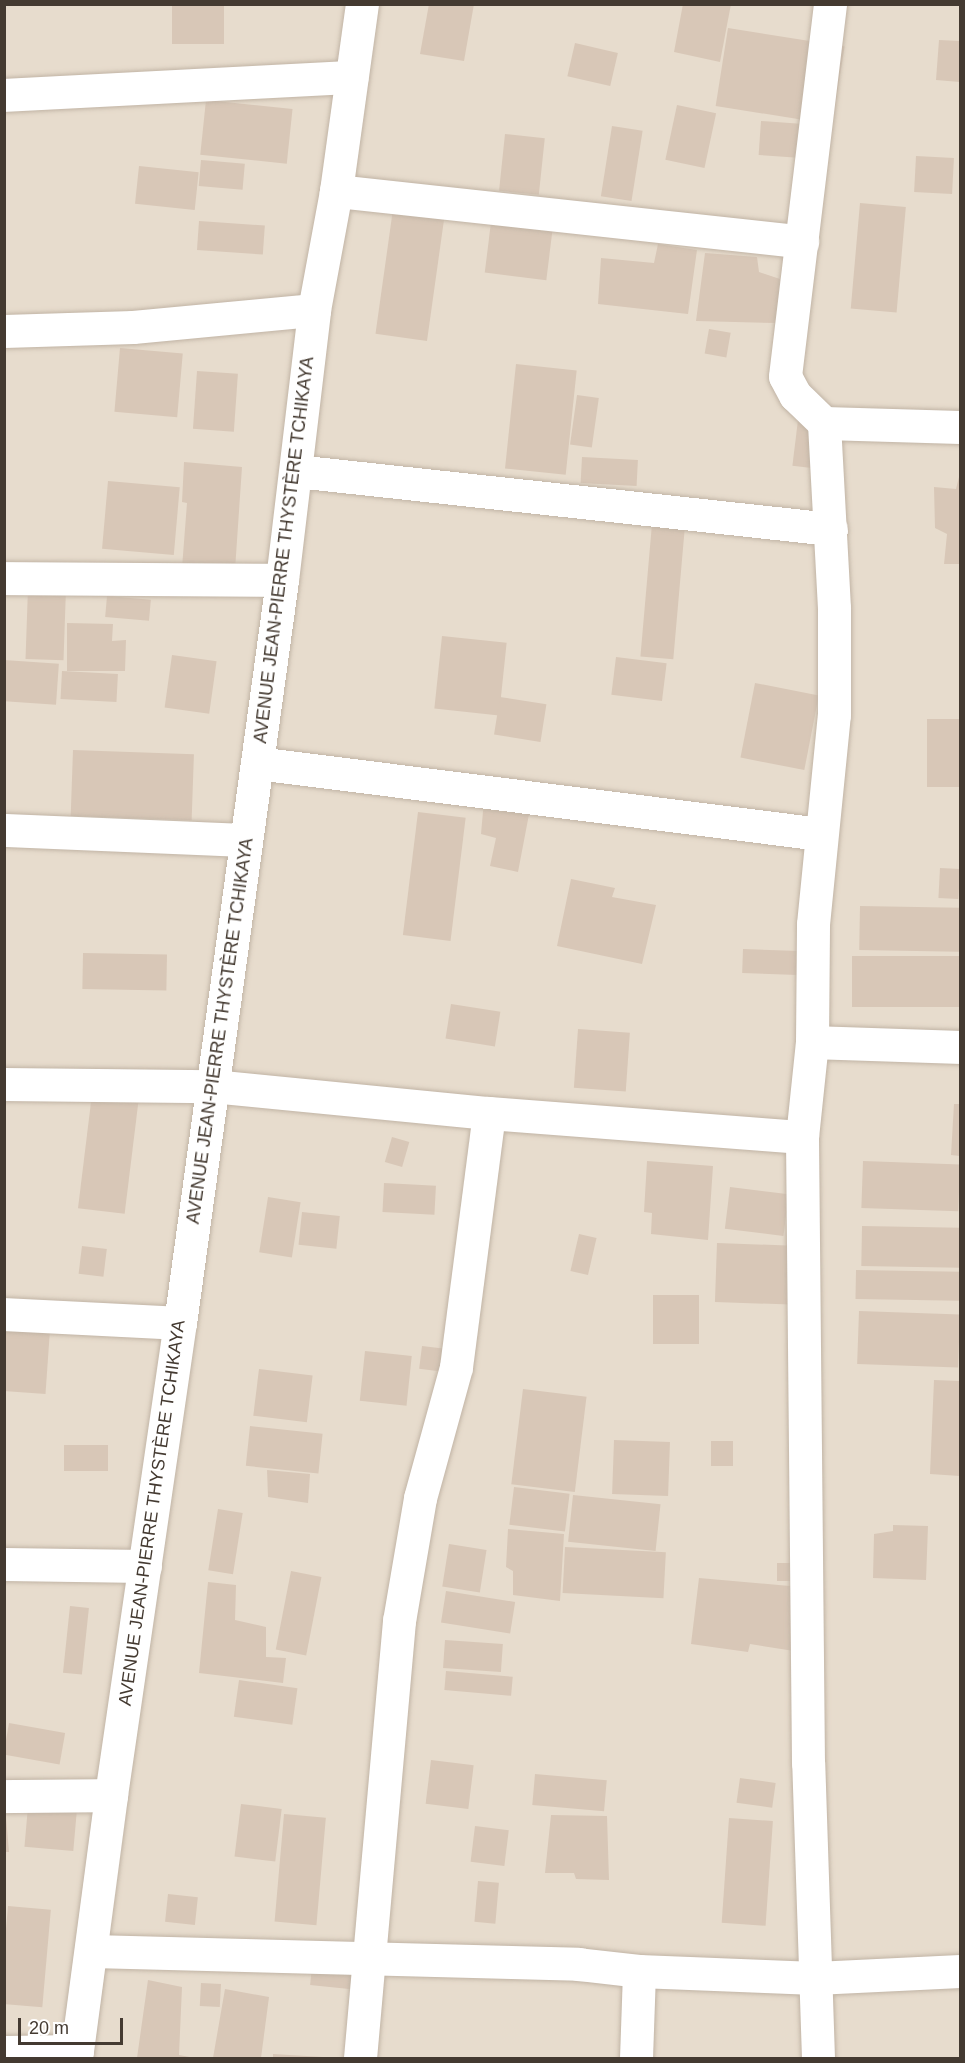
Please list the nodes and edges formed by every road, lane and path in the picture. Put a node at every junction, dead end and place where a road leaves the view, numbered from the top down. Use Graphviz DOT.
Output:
graph roads {
  1 [pos="362,4"];
  2 [pos="830,4"];
  3 [pos="352,76"];
  4 [pos="4,95"];
  5 [pos="336,191"];
  6 [pos="802,242"];
  7 [pos="314,310"];
  8 [pos="4,331"];
  9 [pos="824,423"];
  10 [pos="960,427"];
  11 [pos="296,471"];
  12 [pos="831,529"];
  13 [pos="4,579"];
  14 [pos="282,580"];
  15 [pos="257,763"];
  16 [pos="4,830"];
  17 [pos="821,834"];
  18 [pos="246,840"];
  19 [pos="812,1042"];
  20 [pos="960,1047"];
  21 [pos="4,1084"];
  22 [pos="212,1086"];
  23 [pos="489,1113"];
  24 [pos="802,1137"];
  25 [pos="4,1314"];
  26 [pos="180,1323"];
  27 [pos="4,1564"];
  28 [pos="145,1566"];
  29 [pos="111,1795"];
  30 [pos="4,1796"];
  31 [pos="92,1950"];
  32 [pos="370,1958"];
  33 [pos="639,1971"];
  34 [pos="960,1971"];
  35 [pos="815,1978"];
  36 [pos="4,2052"];
  37 [pos="77,2055"];
  38 [pos="360,2058"];
  39 [pos="636,2058"];
  40 [pos="818,2058"];
  1 -- 3 [label="street, AVENUE JEAN-PIERRE THYSTÈRE TCHIKAYA"];
  2 -- 6 [label="street"];
  3 -- 4 [label="street"];
  3 -- 5 [label="street, AVENUE JEAN-PIERRE THYSTÈRE TCHIKAYA"];
  5 -- 6 [label="street"];
  5 -- 7 [label="street, AVENUE JEAN-PIERRE THYSTÈRE TCHIKAYA"];
  6 -- 9 [label="street"];
  7 -- 8 [label="street"];
  7 -- 11 [label="street, AVENUE JEAN-PIERRE THYSTÈRE TCHIKAYA"];
  9 -- 10 [label="street"];
  9 -- 12 [label="street"];
  11 -- 12 [label="street"];
  11 -- 14 [label="street, AVENUE JEAN-PIERRE THYSTÈRE TCHIKAYA"];
  12 -- 17 [label="street"];
  13 -- 14 [label="street"];
  14 -- 15 [label="street, AVENUE JEAN-PIERRE THYSTÈRE TCHIKAYA"];
  15 -- 17 [label="street"];
  15 -- 18 [label="street, AVENUE JEAN-PIERRE THYSTÈRE TCHIKAYA"];
  16 -- 18 [label="street"];
  17 -- 19 [label="street"];
  18 -- 22 [label="street, AVENUE JEAN-PIERRE THYSTÈRE TCHIKAYA"];
  19 -- 20 [label="street"];
  19 -- 24 [label="street"];
  21 -- 22 [label="street"];
  22 -- 23 [label="street"];
  22 -- 26 [label="street, AVENUE JEAN-PIERRE THYSTÈRE TCHIKAYA"];
  23 -- 24 [label="street"];
  23 -- 32 [label="street"];
  24 -- 35 [label="street"];
  25 -- 26 [label="street"];
  26 -- 28 [label="street, AVENUE JEAN-PIERRE THYSTÈRE TCHIKAYA"];
  27 -- 28 [label="street"];
  28 -- 29 [label="street, AVENUE JEAN-PIERRE THYSTÈRE TCHIKAYA"];
  29 -- 30 [label="street"];
  29 -- 31 [label="street, AVENUE JEAN-PIERRE THYSTÈRE TCHIKAYA"];
  31 -- 32 [label="street"];
  31 -- 37 [label="street, AVENUE JEAN-PIERRE THYSTÈRE TCHIKAYA"];
  32 -- 33 [label="street"];
  32 -- 38 [label="street"];
  33 -- 35 [label="street"];
  33 -- 39 [label="street"];
  34 -- 35 [label="street"];
  35 -- 40 [label="street"];
  36 -- 37 [label="street"];
}
